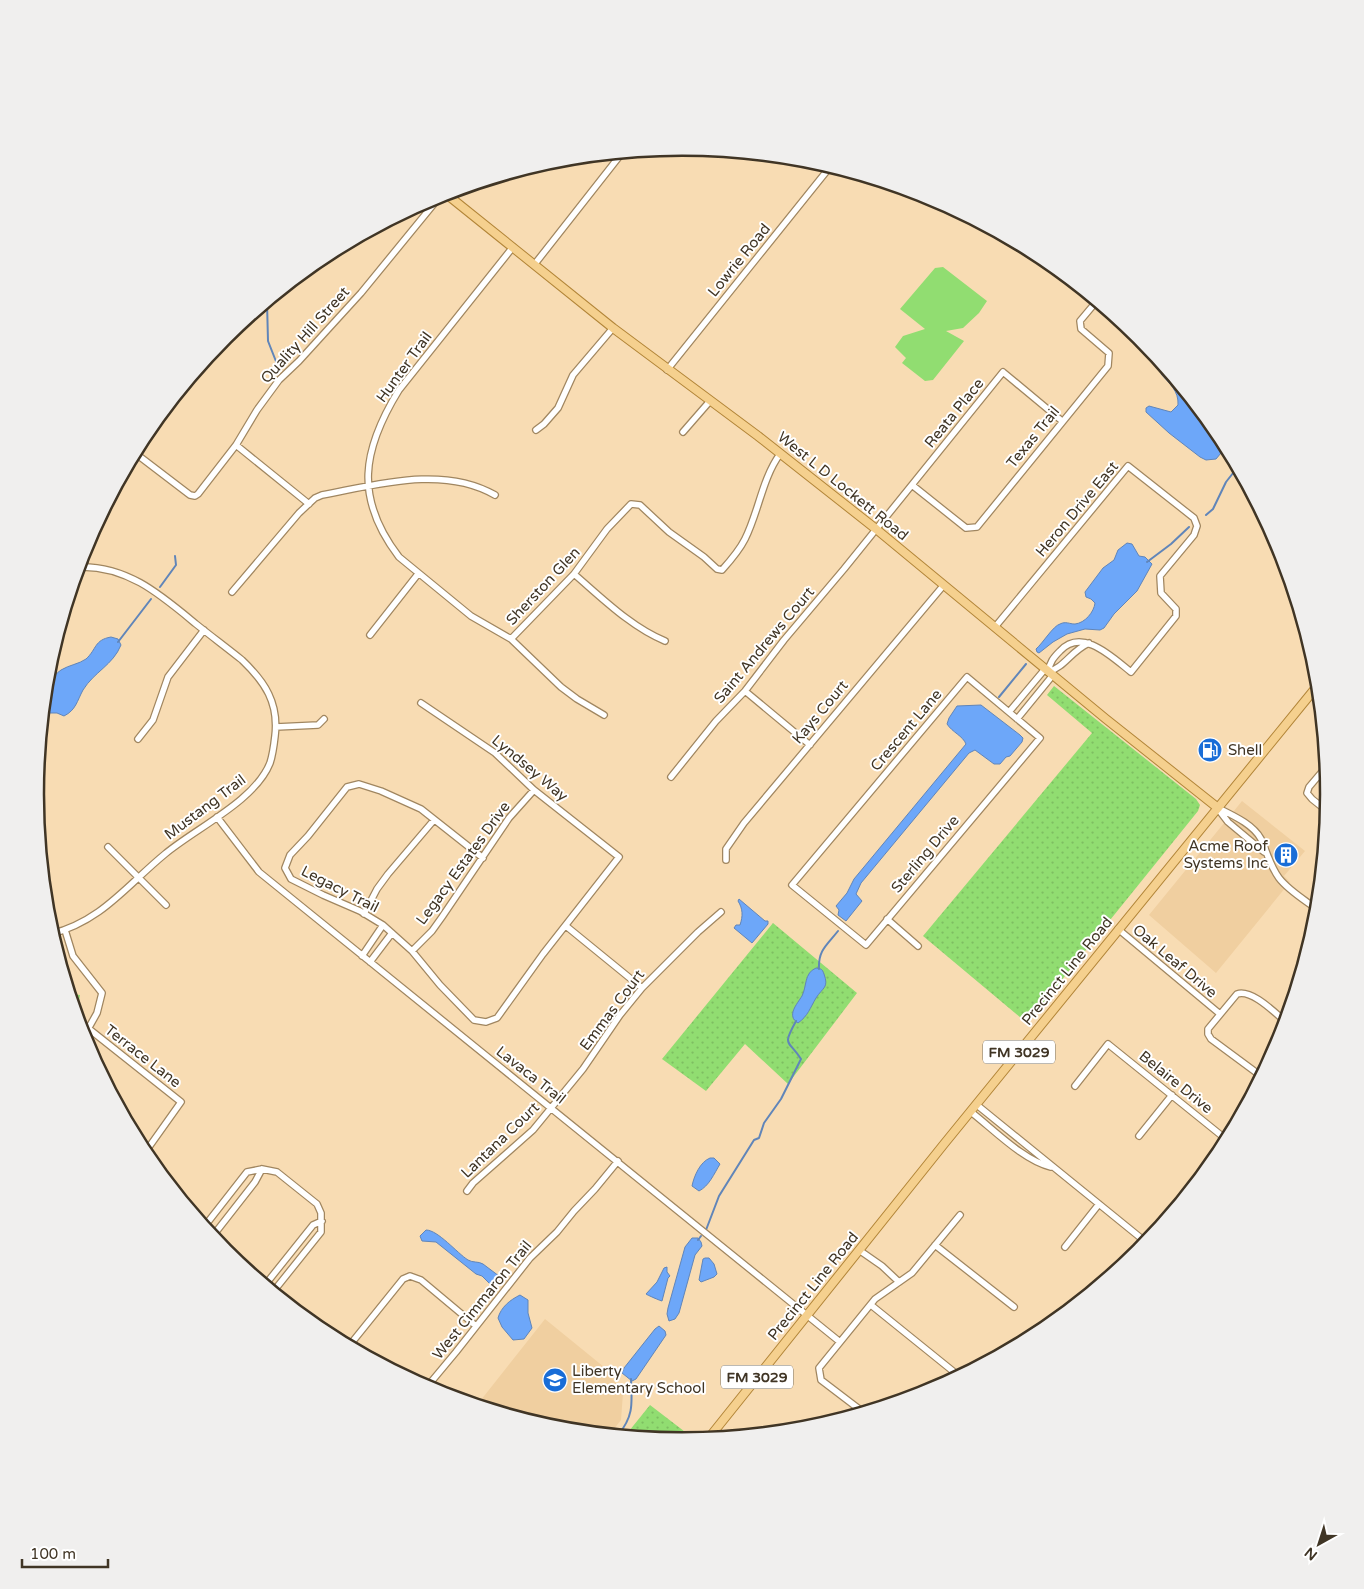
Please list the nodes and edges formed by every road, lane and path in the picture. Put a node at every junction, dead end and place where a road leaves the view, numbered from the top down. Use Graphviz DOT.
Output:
graph roads {
  1 [pos="616,160"];
  2 [pos="825,173"];
  3 [pos="452,200"];
  4 [pos="433,207"];
  5 [pos="513,247"];
  6 [pos="534,265"];
  7 [pos="1093,306"];
  8 [pos="613,328"];
  9 [pos="667,370"];
  10 [pos="710,401"];
  11 [pos="1062,421"];
  12 [pos="536,430"];
  13 [pos="684,432"];
  14 [pos="236,445"];
  15 [pos="780,454"];
  16 [pos="140,457"];
  17 [pos="912,485"];
  18 [pos="368,487"];
  19 [pos="495,495"];
  20 [pos="309,504"];
  21 [pos="876,529"];
  22 [pos="86,567"];
  23 [pos="418,574"];
  24 [pos="574,574"];
  25 [pos="943,586"];
  26 [pos="232,592"];
  27 [pos="995,628"];
  28 [pos="204,630"];
  29 [pos="370,635"];
  30 [pos="511,639"];
  31 [pos="665,641"];
  32 [pos="1089,643"];
  33 [pos="1049,672"];
  34 [pos="746,691"];
  35 [pos="1312,693"];
  36 [pos="421,703"];
  37 [pos="1009,712"];
  38 [pos="604,715"];
  39 [pos="324,719"];
  40 [pos="1017,719"];
  41 [pos="276,727"];
  42 [pos="138,739"];
  43 [pos="810,745"];
  44 [pos="1320,775"];
  45 [pos="672,777"];
  46 [pos="534,790"];
  47 [pos="1320,806"];
  48 [pos="1218,808"];
  49 [pos="217,817"];
  50 [pos="434,820"];
  51 [pos="108,847"];
  52 [pos="619,857"];
  53 [pos="483,858"];
  54 [pos="726,860"];
  55 [pos="140,878"];
  56 [pos="792,885"];
  57 [pos="1311,904"];
  58 [pos="166,905"];
  59 [pos="721,912"];
  60 [pos="364,914"];
  61 [pos="887,919"];
  62 [pos="383,925"];
  63 [pos="566,926"];
  64 [pos="1118,929"];
  65 [pos="66,930"];
  66 [pos="59,932"];
  67 [pos="392,933"];
  68 [pos="918,946"];
  69 [pos="412,951"];
  70 [pos="362,956"];
  71 [pos="370,962"];
  72 [pos="642,988"];
  73 [pos="1220,1014"];
  74 [pos="1280,1017"];
  75 [pos="89,1029"];
  76 [pos="1256,1072"];
  77 [pos="1076,1086"];
  78 [pos="1172,1095"];
  79 [pos="977,1105"];
  80 [pos="552,1107"];
  81 [pos="971,1112"];
  82 [pos="1222,1135"];
  83 [pos="1139,1136"];
  84 [pos="149,1146"];
  85 [pos="618,1161"];
  86 [pos="1053,1167"];
  87 [pos="262,1169"];
  88 [pos="466,1191"];
  89 [pos="1099,1204"];
  90 [pos="960,1215"];
  91 [pos="322,1221"];
  92 [pos="208,1222"];
  93 [pos="217,1231"];
  94 [pos="1141,1238"];
  95 [pos="935,1246"];
  96 [pos="1065,1247"];
  97 [pos="859,1250"];
  98 [pos="269,1280"];
  99 [pos="899,1282"];
  100 [pos="277,1287"];
  101 [pos="870,1305"];
  102 [pos="1014,1307"];
  103 [pos="807,1315"];
  104 [pos="476,1326"];
  105 [pos="352,1341"];
  106 [pos="840,1342"];
  107 [pos="954,1372"];
  108 [pos="432,1381"];
  109 [pos="858,1408"];
  110 [pos="714,1431"];
  1 -- 6 [label="street"];
  2 -- 9 [label="street, Lowrie Road"];
  3 -- 5 [label="main road, West L D Lockett Road"];
  4 -- 14 [label="street, Quality Hill Street"];
  5 -- 6 [label="main road, West L D Lockett Road"];
  5 -- 18 [label="street, Hunter Trail"];
  6 -- 8 [label="main road, West L D Lockett Road"];
  7 -- 11 [label="street, Texas Trail"];
  8 -- 9 [label="main road, West L D Lockett Road"];
  8 -- 12 [label="street"];
  9 -- 10 [label="main road, West L D Lockett Road"];
  10 -- 13 [label="street"];
  10 -- 15 [label="main road, West L D Lockett Road"];
  11 -- 17 [label="street, Texas Trail"];
  11 -- 17 [label="street, Reata Place"];
  14 -- 16 [label="street, Quality Hill Street"];
  14 -- 20 [label="street"];
  15 -- 21 [label="main road, West L D Lockett Road"];
  15 -- 24 [label="street, Sherston Glen"];
  17 -- 21 [label="street, Reata Place"];
  18 -- 19 [label="street"];
  18 -- 20 [label="street"];
  18 -- 23 [label="street, Hunter Trail"];
  20 -- 26 [label="street"];
  21 -- 25 [label="main road, West L D Lockett Road"];
  21 -- 34 [label="street, Saint Andrews Court"];
  22 -- 28 [label="street, Mustang Trail"];
  23 -- 29 [label="street"];
  23 -- 30 [label="street, Hunter Trail"];
  24 -- 30 [label="street, Sherston Glen"];
  24 -- 31 [label="street"];
  25 -- 27 [label="main road, West L D Lockett Road"];
  25 -- 43 [label="street, Kays Court"];
  27 -- 32 [label="street, Heron Drive East"];
  27 -- 33 [label="main road, West L D Lockett Road"];
  28 -- 41 [label="street, Mustang Trail"];
  28 -- 42 [label="street"];
  30 -- 38 [label="street, Hunter Trail"];
  32 -- 33 [label="street"];
  32 -- 33 [label="street"];
  33 -- 37 [label="street"];
  33 -- 40 [label="street"];
  33 -- 48 [label="main road, West L D Lockett Road"];
  34 -- 43 [label="street"];
  34 -- 45 [label="street, Saint Andrews Court"];
  35 -- 48 [label="main road, Precinct Line Road / FM 3029"];
  36 -- 46 [label="street, Lyndsey Way"];
  37 -- 40 [label="street, Sterling Drive"];
  37 -- 56 [label="street, Crescent Lane"];
  39 -- 41 [label="street"];
  40 -- 61 [label="street, Sterling Drive"];
  41 -- 49 [label="street, Mustang Trail"];
  43 -- 54 [label="street, Kays Court"];
  44 -- 47 [label="street"];
  46 -- 52 [label="street, Lyndsey Way"];
  46 -- 53 [label="street, Legacy Estates Drive"];
  48 -- 57 [label="street"];
  48 -- 64 [label="main road, Precinct Line Road / FM 3029"];
  49 -- 55 [label="street, Mustang Trail"];
  49 -- 70 [label="street, Lavaca Trail"];
  50 -- 53 [label="street, Legacy Trail"];
  50 -- 60 [label="street"];
  50 -- 60 [label="street, Legacy Trail"];
  51 -- 55 [label="street"];
  52 -- 63 [label="street, Legacy Trail"];
  53 -- 69 [label="street, Legacy Estates Drive"];
  55 -- 58 [label="street"];
  55 -- 65 [label="street, Mustang Trail"];
  56 -- 61 [label="street, Sterling Drive"];
  59 -- 72 [label="street, Emmas Court"];
  60 -- 62 [label="street, Legacy Trail"];
  61 -- 68 [label="street"];
  62 -- 67 [label="street, Legacy Trail"];
  62 -- 70 [label="street"];
  63 -- 69 [label="street, Legacy Trail"];
  63 -- 72 [label="street"];
  64 -- 73 [label="street, Oak Leaf Drive"];
  64 -- 79 [label="main road, Precinct Line Road / FM 3029"];
  65 -- 66 [label="street, Mustang Trail"];
  65 -- 75 [label="street"];
  67 -- 69 [label="street, Legacy Trail"];
  67 -- 71 [label="street"];
  70 -- 71 [label="street, Lavaca Trail"];
  71 -- 80 [label="street, Lavaca Trail"];
  72 -- 80 [label="street, Emmas Court"];
  73 -- 74 [label="street, Oak Leaf Drive"];
  73 -- 76 [label="street"];
  75 -- 84 [label="street, Terrace Lane"];
  77 -- 78 [label="street, Belaire Drive"];
  78 -- 82 [label="street, Belaire Drive"];
  78 -- 83 [label="street"];
  79 -- 81 [label="main road, Precinct Line Road / FM 3029"];
  79 -- 86 [label="street"];
  80 -- 85 [label="street, Lavaca Trail"];
  80 -- 88 [label="street, Lantana Court"];
  81 -- 86 [label="street"];
  81 -- 97 [label="main road, Precinct Line Road / FM 3029"];
  85 -- 103 [label="street, Lavaca Trail"];
  85 -- 104 [label="street, West Cimmaron Trail"];
  86 -- 89 [label="street"];
  87 -- 91 [label="street"];
  87 -- 92 [label="street"];
  87 -- 93 [label="street"];
  89 -- 94 [label="street"];
  89 -- 96 [label="street"];
  90 -- 95 [label="street"];
  91 -- 98 [label="street"];
  91 -- 100 [label="street"];
  95 -- 99 [label="street"];
  95 -- 102 [label="street"];
  97 -- 99 [label="street"];
  97 -- 103 [label="main road, Precinct Line Road / FM 3029"];
  99 -- 101 [label="street"];
  101 -- 106 [label="street"];
  101 -- 107 [label="street"];
  103 -- 106 [label="street, Lavaca Trail"];
  103 -- 110 [label="main road, Precinct Line Road / FM 3029"];
  104 -- 105 [label="street"];
  104 -- 108 [label="street, West Cimmaron Trail"];
  106 -- 109 [label="street"];
}
